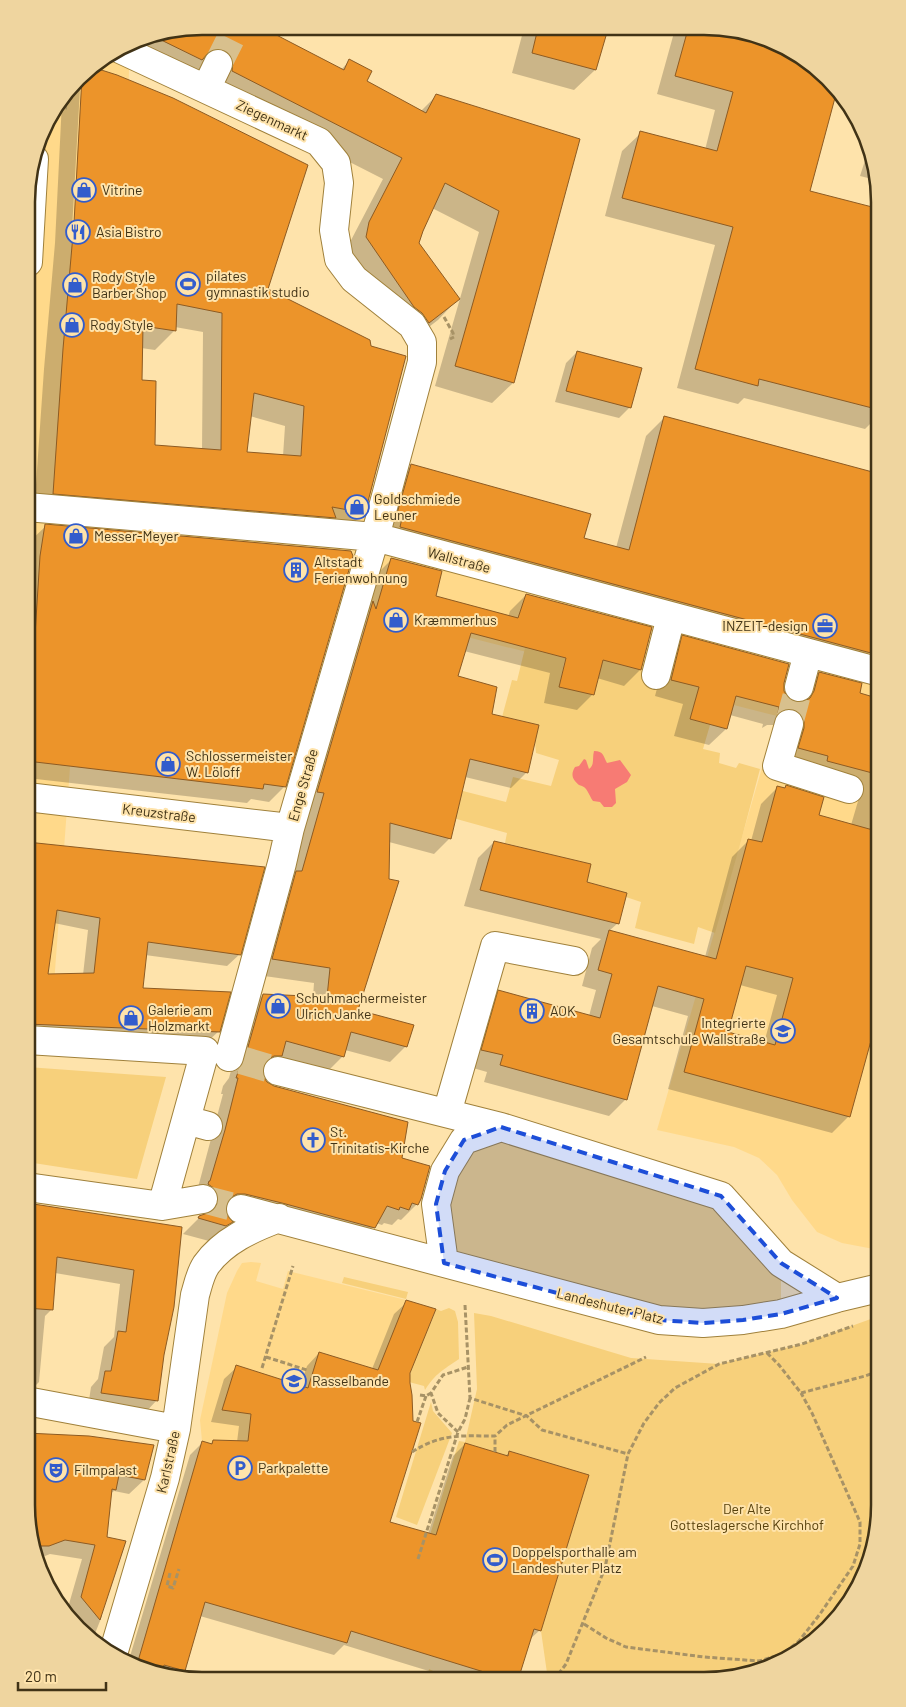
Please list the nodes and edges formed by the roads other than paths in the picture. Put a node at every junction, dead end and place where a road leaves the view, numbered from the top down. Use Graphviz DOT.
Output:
graph roads {
  1 [pos="128,53"];
  2 [pos="218,64"];
  3 [pos="206,89"];
  4 [pos="35,508"];
  5 [pos="375,537"];
  6 [pos="671,617"];
  7 [pos="808,653"];
  8 [pos="871,670"];
  9 [pos="656,675"];
  10 [pos="799,687"];
  11 [pos="789,724"];
  12 [pos="849,789"];
  13 [pos="35,798"];
  14 [pos="290,828"];
  15 [pos="574,961"];
  16 [pos="35,1040"];
  17 [pos="228,1050"];
  18 [pos="278,1071"];
  19 [pos="447,1113"];
  20 [pos="501,1126"];
  21 [pos="35,1188"];
  22 [pos="204,1199"];
  23 [pos="162,1206"];
  24 [pos="241,1209"];
  25 [pos="279,1218"];
  26 [pos="444,1263"];
  27 [pos="871,1290"];
  28 [pos="836,1298"];
  29 [pos="35,1403"];
  30 [pos="176,1429"];
  31 [pos="115,1647"];
  1 -- 3 [label="street, Ziegenmarkt"];
  2 -- 3 [label="street"];
  3 -- 5 [label="street, Ziegenmarkt"];
  4 -- 5 [label="street, Wallstraße"];
  5 -- 6 [label="street, Wallstraße"];
  5 -- 14 [label="street, Enge Straße"];
  6 -- 7 [label="street, Wallstraße"];
  6 -- 9 [label="street"];
  7 -- 8 [label="street, Wallstraße"];
  7 -- 10 [label="street"];
  11 -- 12 [label="street"];
  13 -- 14 [label="street, Kreuzstraße"];
  14 -- 17 [label="street, Enge Straße"];
  15 -- 19 [label="street"];
  16 -- 17 [label="street"];
  17 -- 23 [label="street, Enge Straße"];
  18 -- 19 [label="street"];
  19 -- 20 [label="street"];
  20 -- 26 [label="street"];
  20 -- 28 [label="street"];
  21 -- 23 [label="street"];
  22 -- 23 [label="street"];
  24 -- 25 [label="street, Landeshuter Platz"];
  25 -- 26 [label="street, Landeshuter Platz"];
  25 -- 30 [label="street, Karlstraße"];
  26 -- 28 [label="street, Landeshuter Platz"];
  27 -- 28 [label="street, Landeshuter Platz"];
  29 -- 30 [label="street"];
  30 -- 31 [label="street, Karlstraße"];
}
